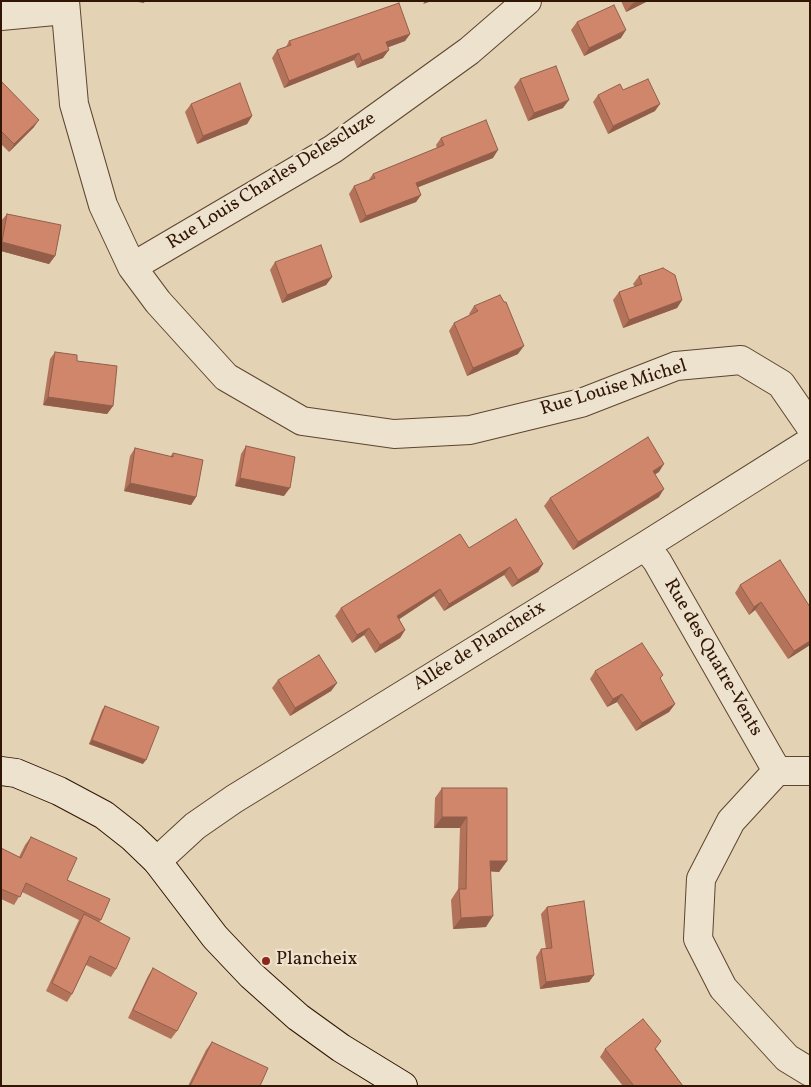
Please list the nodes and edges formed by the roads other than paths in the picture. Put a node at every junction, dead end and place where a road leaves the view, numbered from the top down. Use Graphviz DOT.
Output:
graph roads {
  1 [pos="527,1"];
  2 [pos="65,6"];
  3 [pos="1,16"];
  4 [pos="132,267"];
  5 [pos="810,426"];
  6 [pos="810,442"];
  7 [pos="645,546"];
  8 [pos="1,771"];
  9 [pos="777,771"];
  10 [pos="810,771"];
  11 [pos="157,861"];
  12 [pos="810,1072"];
  13 [pos="403,1086"];
  1 -- 4 [label="street, Rue Louis Charles Delescluze"];
  2 -- 3 [label="street"];
  2 -- 4 [label="street, Rue Louise Michel"];
  4 -- 5 [label="street, Rue Louise Michel"];
  6 -- 7 [label="street, Allée de Plancheix"];
  7 -- 9 [label="street, Rue des Quatre-Vents"];
  7 -- 11 [label="street, Allée de Plancheix"];
  8 -- 11 [label="street"];
  9 -- 10 [label="street"];
  9 -- 12 [label="street"];
  11 -- 13 [label="street"];
}
